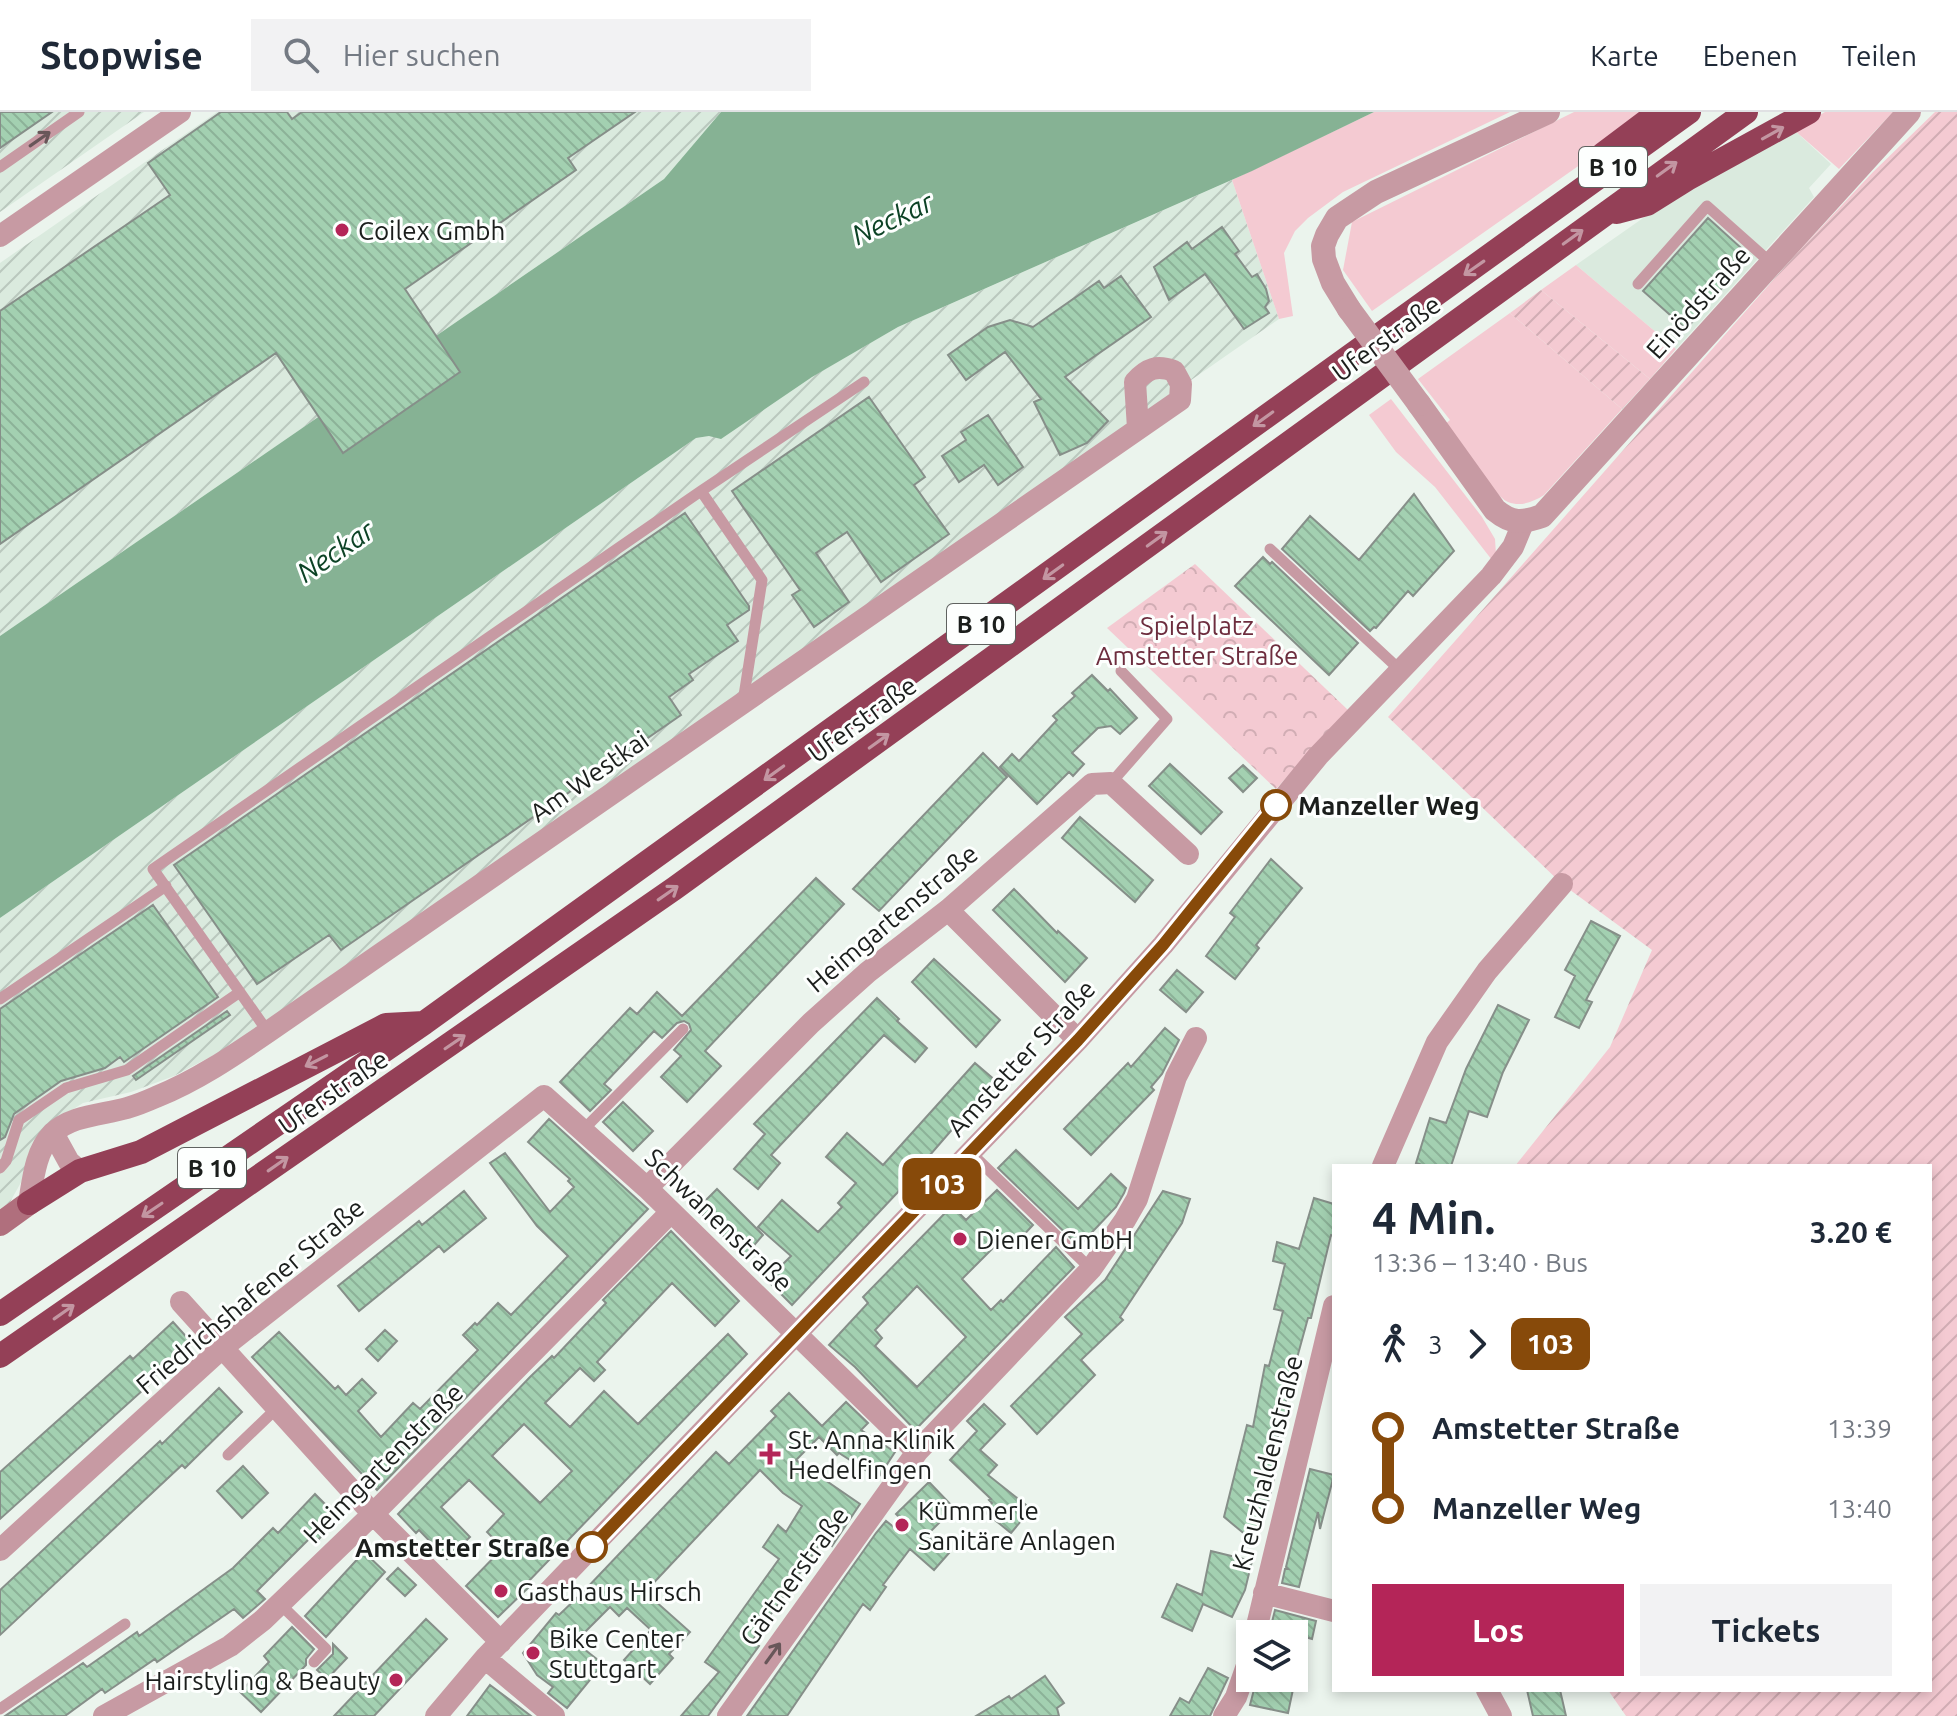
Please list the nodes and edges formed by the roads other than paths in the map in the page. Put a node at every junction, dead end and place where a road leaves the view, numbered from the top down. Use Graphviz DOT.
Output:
graph roads {
  1 [pos="79,112"];
  2 [pos="180,112"];
  3 [pos="1548,112"];
  4 [pos="1659,112"];
  5 [pos="1689,112"];
  6 [pos="1746,112"];
  7 [pos="1809,112"];
  8 [pos="1909,112"];
  9 [pos="0,167"];
  10 [pos="1603,215"];
  11 [pos="1538,222"];
  12 [pos="0,236"];
  13 [pos="1771,263"];
  14 [pos="1638,284"];
  15 [pos="864,382"];
  16 [pos="1138,428"];
  17 [pos="701,491"];
  18 [pos="1523,523"];
  19 [pos="1270,549"];
  20 [pos="1400,670"];
  21 [pos="1121,671"];
  22 [pos="743,703"];
  23 [pos="1111,783"];
  24 [pos="1188,854"];
  25 [pos="1562,884"];
  26 [pos="166,886"];
  27 [pos="948,910"];
  28 [pos="240,992"];
  29 [pos="0,999"];
  30 [pos="424,1023"];
  31 [pos="683,1029"];
  32 [pos="268,1032"];
  33 [pos="1196,1038"];
  34 [pos="1078,1040"];
  35 [pos="544,1096"];
  36 [pos="583,1130"];
  37 [pos="53,1133"];
  38 [pos="971,1153"];
  39 [pos="1384,1164"];
  40 [pos="0,1168"];
  41 [pos="80,1171"];
  42 [pos="647,1188"];
  43 [pos="29,1203"];
  44 [pos="671,1212"];
  45 [pos="0,1224"];
  46 [pos="1091,1269"];
  47 [pos="181,1302"];
  48 [pos="0,1314"];
  49 [pos="1332,1314"];
  50 [pos="797,1334"];
  51 [pos="222,1348"];
  52 [pos="0,1356"];
  53 [pos="277,1408"];
  54 [pos="917,1452"];
  55 [pos="228,1455"];
  56 [pos="373,1514"];
  57 [pos="0,1550"];
  58 [pos="1264,1593"];
  59 [pos="280,1604"];
  60 [pos="1332,1610"];
  61 [pos="1258,1620"];
  62 [pos="125,1624"];
  63 [pos="493,1650"];
  64 [pos="314,1662"];
  65 [pos="1238,1692"];
  66 [pos="1488,1692"];
  67 [pos="0,1709"];
  68 [pos="118,1713"];
  69 [pos="436,1716"];
  70 [pos="554,1716"];
  71 [pos="728,1716"];
  72 [pos="1224,1716"];
  73 [pos="1501,1716"];
  9 -- 1 [label="lane, one-way"];
  2 -- 12 [label="street"];
  3 -- 18 [label="street, bridge"];
  4 -- 11 [label="highway"];
  5 -- 11 [label="highway, Uferstraße / B 10"];
  10 -- 6 [label="highway, Uferstraße / B 10, one-way"];
  10 -- 7 [label="highway, one-way"];
  8 -- 13 [label="street, Einödstraße"];
  52 -- 10 [label="highway, Uferstraße / B 10, one-way"];
  11 -- 30 [label="highway, Uferstraße / B 10, one-way"];
  13 -- 14 [label="lane"];
  13 -- 18 [label="street, Einödstraße"];
  15 -- 17 [label="lane"];
  16 -- 22 [label="street, Am Westkai"];
  17 -- 22 [label="lane"];
  17 -- 26 [label="lane"];
  18 -- 20 [label="street, Amstetter Straße"];
  19 -- 20 [label="lane"];
  20 -- 34 [label="street, Amstetter Straße"];
  21 -- 23 [label="lane"];
  22 -- 32 [label="street, Am Westkai"];
  23 -- 24 [label="street"];
  23 -- 27 [label="street, Heimgartenstraße"];
  25 -- 39 [label="street"];
  26 -- 28 [label="lane"];
  26 -- 29 [label="lane"];
  27 -- 34 [label="street"];
  27 -- 42 [label="street, Heimgartenstraße"];
  28 -- 32 [label="lane"];
  28 -- 40 [label="lane"];
  30 -- 41 [label="highway, B 10, one-way"];
  30 -- 48 [label="highway, Uferstraße / B 10, one-way"];
  31 -- 36 [label="lane"];
  32 -- 37 [label="street, Am Westkai"];
  33 -- 46 [label="street, Gärtnerstraße"];
  34 -- 38 [label="street, Amstetter Straße"];
  35 -- 36 [label="street, Schwanenstraße"];
  35 -- 51 [label="street, Friedrichshafener Straße"];
  36 -- 42 [label="street, Schwanenstraße"];
  37 -- 41 [label="street"];
  37 -- 43 [label="street"];
  38 -- 46 [label="lane"];
  38 -- 50 [label="street, Amstetter Straße"];
  41 -- 43 [label="highway, B 10"];
  42 -- 44 [label="street, Schwanenstraße"];
  43 -- 45 [label="main road"];
  44 -- 50 [label="street, Schwanenstraße"];
  44 -- 56 [label="street, Heimgartenstraße"];
  46 -- 54 [label="street, Gärtnerstraße"];
  47 -- 51 [label="street"];
  49 -- 58 [label="street, Kreuzhaldenstraße"];
  50 -- 54 [label="street, Schwanenstraße"];
  50 -- 63 [label="street, Amstetter Straße"];
  51 -- 53 [label="street"];
  51 -- 57 [label="street, Friedrichshafener Straße"];
  53 -- 55 [label="lane"];
  53 -- 56 [label="street"];
  71 -- 54 [label="street, Gärtnerstraße, one-way"];
  56 -- 59 [label="street, Heimgartenstraße"];
  56 -- 63 [label="street"];
  58 -- 60 [label="street"];
  58 -- 61 [label="street, Kreuzhaldenstraße"];
  59 -- 64 [label="lane"];
  59 -- 68 [label="street, Heimgartenstraße"];
  62 -- 67 [label="lane"];
  63 -- 69 [label="street, Amstetter Straße"];
  63 -- 70 [label="street"];
  65 -- 72 [label="street"];
  66 -- 73 [label="street"];
}
